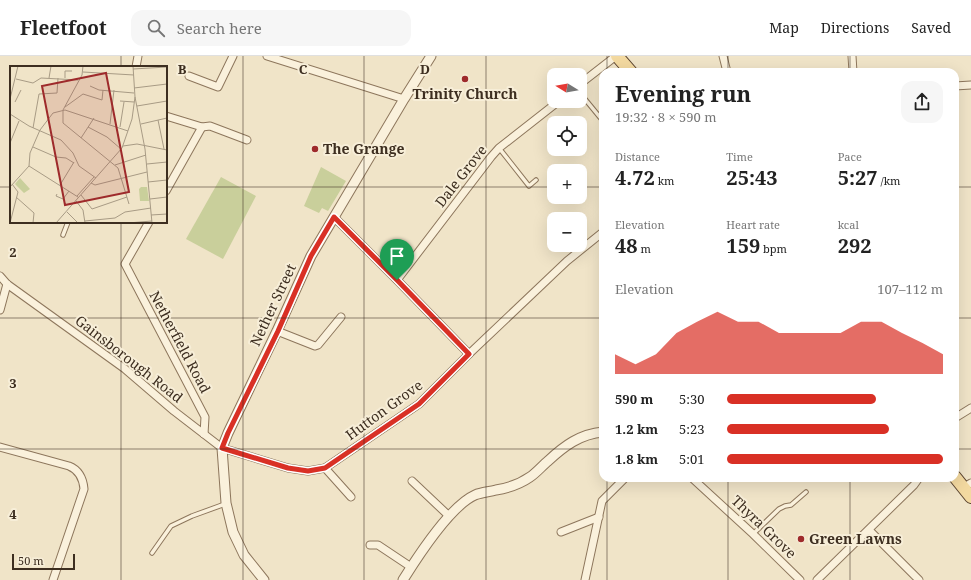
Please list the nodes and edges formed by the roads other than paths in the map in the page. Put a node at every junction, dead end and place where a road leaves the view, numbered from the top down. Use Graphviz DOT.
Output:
graph roads {
  1 [pos="138,56"];
  2 [pos="233,56"];
  3 [pos="267,56"];
  4 [pos="431,56"];
  5 [pos="616,56"];
  6 [pos="723,56"];
  7 [pos="852,56"];
  8 [pos="136,66"];
  9 [pos="601,68"];
  10 [pos="627,68"];
  11 [pos="726,68"];
  12 [pos="853,68"];
  13 [pos="599,69"];
  14 [pos="189,76"];
  15 [pos="587,79"];
  16 [pos="971,85"];
  17 [pos="959,86"];
  18 [pos="404,99"];
  19 [pos="587,102"];
  20 [pos="550,108"];
  21 [pos="167,116"];
  22 [pos="599,116"];
  23 [pos="202,128"];
  24 [pos="246,140"];
  25 [pos="499,148"];
  26 [pos="536,180"];
  27 [pos="167,190"];
  28 [pos="334,217"];
  29 [pos="68,223"];
  30 [pos="148,223"];
  31 [pos="63,235"];
  32 [pos="599,235"];
  33 [pos="0,276"];
  34 [pos="397,280"];
  35 [pos="7,284"];
  36 [pos="0,310"];
  37 [pos="341,316"];
  38 [pos="278,331"];
  39 [pos="469,354"];
  40 [pos="971,408"];
  41 [pos="959,416"];
  42 [pos="599,432"];
  43 [pos="204,434"];
  44 [pos="0,447"];
  45 [pos="222,448"];
  46 [pos="325,468"];
  47 [pos="959,480"];
  48 [pos="412,481"];
  49 [pos="621,482"];
  50 [pos="696,482"];
  51 [pos="916,482"];
  52 [pos="969,489"];
  53 [pos="806,492"];
  54 [pos="351,497"];
  55 [pos="226,504"];
  56 [pos="449,516"];
  57 [pos="599,517"];
  58 [pos="869,530"];
  59 [pos="561,532"];
  60 [pos="753,534"];
  61 [pos="370,545"];
  62 [pos="152,553"];
  63 [pos="411,568"];
  64 [pos="52,580"];
  65 [pos="264,580"];
  66 [pos="403,580"];
  67 [pos="585,580"];
  68 [pos="800,580"];
  69 [pos="817,580"];
  70 [pos="919,580"];
  1 -- 8 [label="street"];
  2 -- 14 [label="street"];
  3 -- 18 [label="street"];
  4 -- 18 [label="street, Nether Street"];
  5 -- 9 [label="street"];
  5 -- 10 [label="main road"];
  6 -- 11 [label="street"];
  7 -- 12 [label="street"];
  13 -- 15 [label="street"];
  16 -- 17 [label="street"];
  18 -- 28 [label="street, Nether Street"];
  19 -- 22 [label="lane"];
  20 -- 25 [label="street, Dale Grove"];
  21 -- 23 [label="street"];
  23 -- 24 [label="street"];
  23 -- 27 [label="street"];
  25 -- 26 [label="lane"];
  25 -- 34 [label="street, Dale Grove"];
  28 -- 34 [label="street"];
  28 -- 38 [label="street, Nether Street"];
  29 -- 31 [label="lane"];
  30 -- 43 [label="street, Netherfield Road"];
  32 -- 39 [label="street, Hutton Grove"];
  33 -- 35 [label="street, Gainsborough Road"];
  34 -- 39 [label="street"];
  35 -- 36 [label="street"];
  35 -- 43 [label="street, Gainsborough Road"];
  37 -- 38 [label="street"];
  38 -- 45 [label="street, Nether Street"];
  39 -- 46 [label="street, Hutton Grove"];
  40 -- 41 [label="street"];
  42 -- 56 [label="street"];
  43 -- 45 [label="street, Gainsborough Road"];
  44 -- 64 [label="street"];
  45 -- 46 [label="street, Hutton Grove"];
  45 -- 55 [label="street, Nether Street"];
  46 -- 54 [label="street"];
  47 -- 52 [label="main road"];
  48 -- 56 [label="street"];
  49 -- 57 [label="street"];
  50 -- 60 [label="street, Thyra Grove"];
  51 -- 58 [label="street"];
  53 -- 60 [label="lane"];
  55 -- 62 [label="lane"];
  55 -- 65 [label="street, Nether Street"];
  56 -- 63 [label="street"];
  57 -- 59 [label="street"];
  57 -- 67 [label="street"];
  58 -- 69 [label="street"];
  58 -- 70 [label="street"];
  60 -- 68 [label="street, Thyra Grove"];
  61 -- 63 [label="street"];
  63 -- 66 [label="street"];
}
